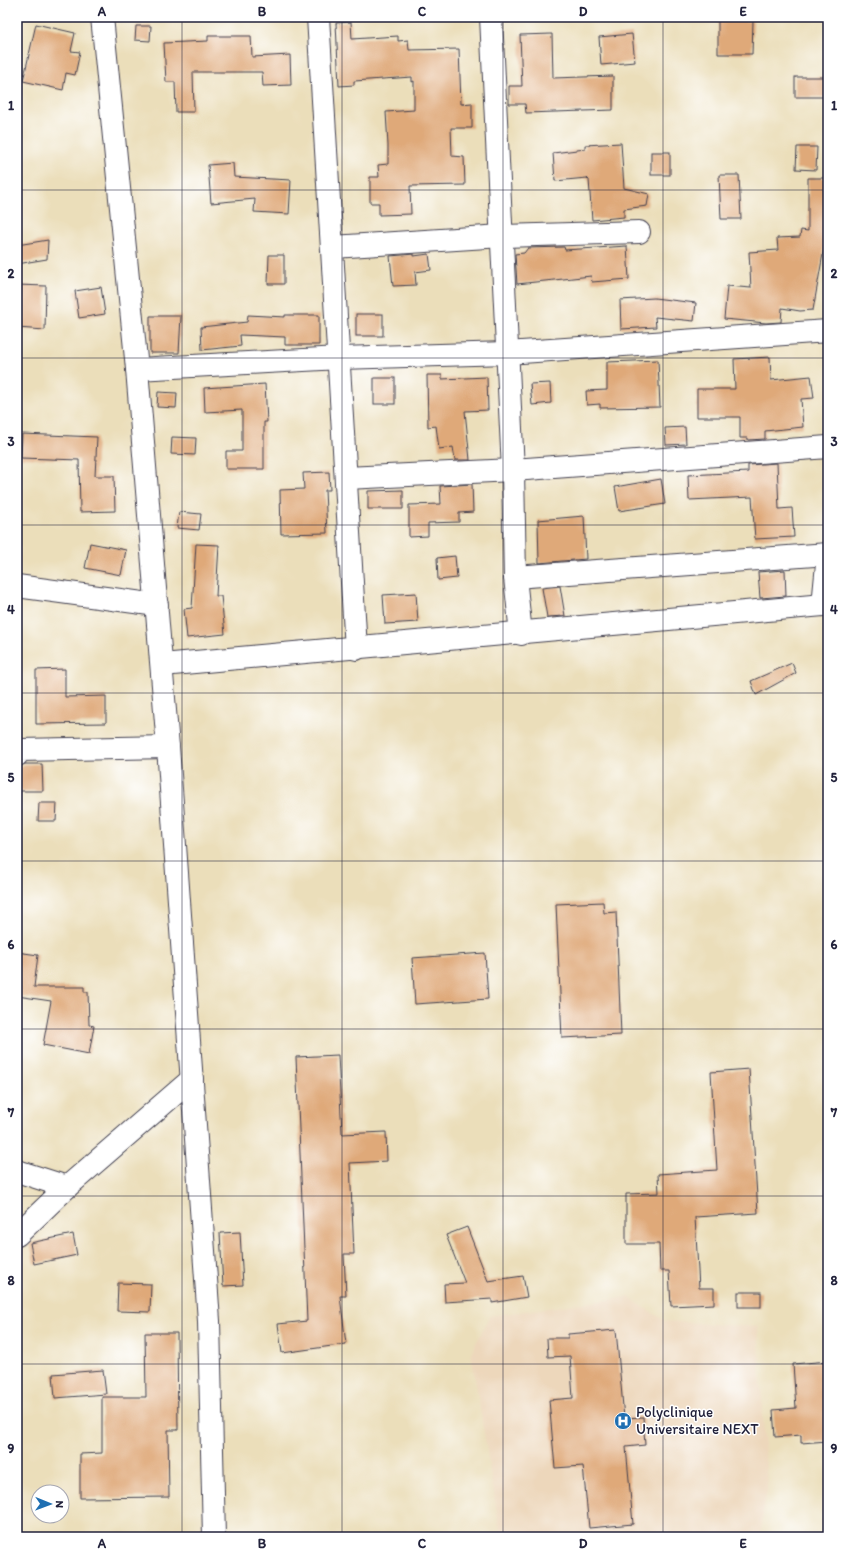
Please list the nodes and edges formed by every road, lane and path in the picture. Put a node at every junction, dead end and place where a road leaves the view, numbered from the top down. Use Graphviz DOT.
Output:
graph roads {
  1 [pos="102,17"];
  2 [pos="318,17"];
  3 [pos="491,17"];
  4 [pos="639,232"];
  5 [pos="502,236"];
  6 [pos="333,246"];
  7 [pos="828,331"];
  8 [pos="507,353"];
  9 [pos="340,358"];
  10 [pos="137,369"];
  11 [pos="828,447"];
  12 [pos="513,470"];
  13 [pos="346,478"];
  14 [pos="828,554"];
  15 [pos="515,577"];
  16 [pos="17,586"];
  17 [pos="825,603"];
  18 [pos="157,605"];
  19 [pos="521,634"];
  20 [pos="356,649"];
  21 [pos="162,665"];
  22 [pos="168,747"];
  23 [pos="18,751"];
  24 [pos="192,1079"];
  25 [pos="17,1171"];
  26 [pos="67,1187"];
  27 [pos="17,1235"];
  28 [pos="214,1537"];
  1 -- 10 [label="street"];
  2 -- 6 [label="street"];
  3 -- 5 [label="street"];
  4 -- 5 [label="street"];
  5 -- 6 [label="street"];
  5 -- 8 [label="street"];
  6 -- 9 [label="street"];
  7 -- 8 [label="street"];
  8 -- 9 [label="street"];
  8 -- 12 [label="street"];
  9 -- 10 [label="street"];
  9 -- 13 [label="street"];
  10 -- 18 [label="street"];
  11 -- 12 [label="street"];
  12 -- 13 [label="street"];
  12 -- 15 [label="street"];
  13 -- 20 [label="street"];
  14 -- 15 [label="street"];
  14 -- 17 [label="street"];
  15 -- 19 [label="street"];
  16 -- 18 [label="street"];
  17 -- 19 [label="street"];
  18 -- 21 [label="street"];
  19 -- 20 [label="street"];
  20 -- 21 [label="street"];
  21 -- 22 [label="street"];
  22 -- 23 [label="street"];
  22 -- 24 [label="street"];
  24 -- 26 [label="street"];
  24 -- 28 [label="street"];
  25 -- 26 [label="street"];
  26 -- 27 [label="street"];
}
